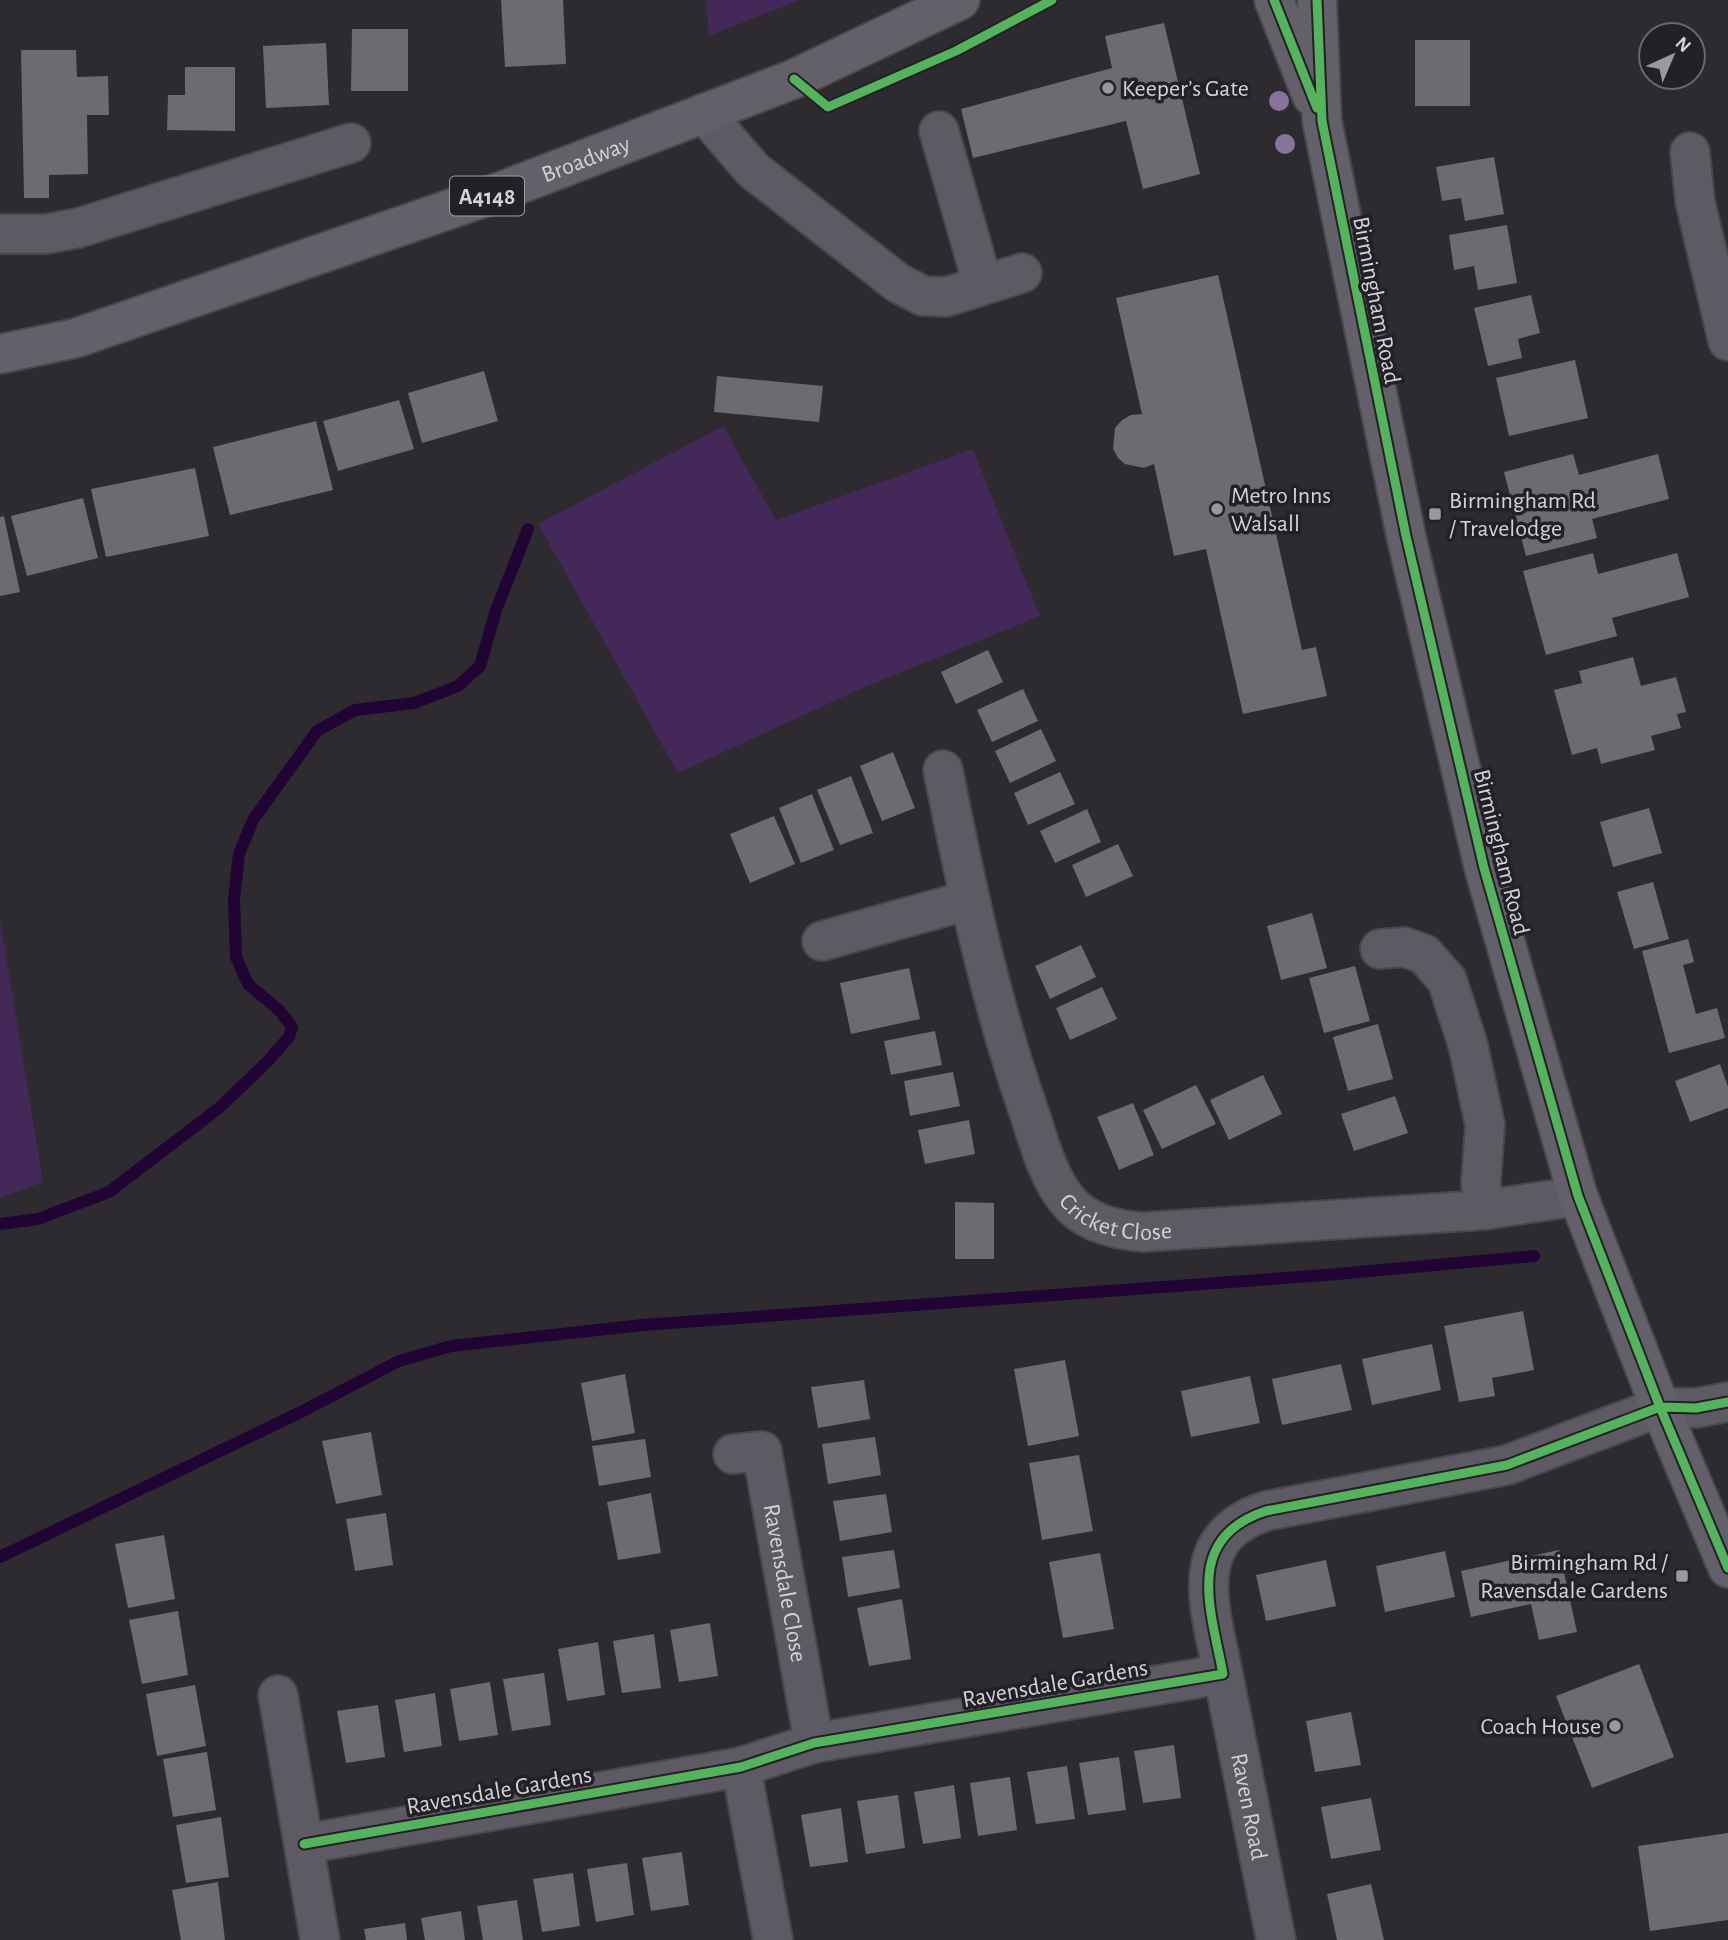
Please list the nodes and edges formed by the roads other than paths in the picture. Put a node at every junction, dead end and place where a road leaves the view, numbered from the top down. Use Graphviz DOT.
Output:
graph roads {
  1 [pos="960,0"];
  2 [pos="1274,0"];
  3 [pos="1317,0"];
  4 [pos="704,113"];
  5 [pos="1322,121"];
  6 [pos="939,131"];
  7 [pos="351,142"];
  8 [pos="1690,152"];
  9 [pos="0,234"];
  10 [pos="1022,273"];
  11 [pos="983,285"];
  12 [pos="1728,341"];
  13 [pos="0,354"];
  14 [pos="943,770"];
  15 [pos="969,900"];
  16 [pos="822,941"];
  17 [pos="1380,949"];
  18 [pos="1578,1196"];
  19 [pos="1484,1210"];
  20 [pos="1728,1402"];
  21 [pos="1660,1407"];
  22 [pos="733,1454"];
  23 [pos="1728,1568"];
  24 [pos="1223,1674"];
  25 [pos="278,1695"];
  26 [pos="814,1743"];
  27 [pos="741,1767"];
  28 [pos="304,1844"];
  29 [pos="320,1940"];
  30 [pos="773,1940"];
  31 [pos="1276,1940"];
  1 -- 4 [label="highway, Broadway / A4148"];
  2 -- 5 [label="highway, Birmingham Road"];
  3 -- 5 [label="highway, Birmingham Road"];
  4 -- 11 [label="street"];
  4 -- 13 [label="highway, Broadway / A4148"];
  5 -- 18 [label="highway, Birmingham Road"];
  6 -- 11 [label="street"];
  7 -- 9 [label="street"];
  8 -- 12 [label="street"];
  10 -- 11 [label="street"];
  14 -- 15 [label="street, Cricket Close"];
  15 -- 16 [label="street"];
  15 -- 19 [label="street, Cricket Close"];
  17 -- 19 [label="street"];
  18 -- 19 [label="street, Cricket Close"];
  18 -- 21 [label="highway, Birmingham Road"];
  20 -- 21 [label="street"];
  21 -- 23 [label="highway, Birmingham Road"];
  21 -- 24 [label="street"];
  22 -- 26 [label="street, Ravensdale Close"];
  24 -- 26 [label="street, Ravensdale Gardens"];
  24 -- 31 [label="street, Raven Road"];
  25 -- 28 [label="street"];
  26 -- 27 [label="street, Ravensdale Gardens"];
  27 -- 28 [label="street, Ravensdale Gardens"];
  27 -- 30 [label="street"];
  28 -- 29 [label="street"];
}
